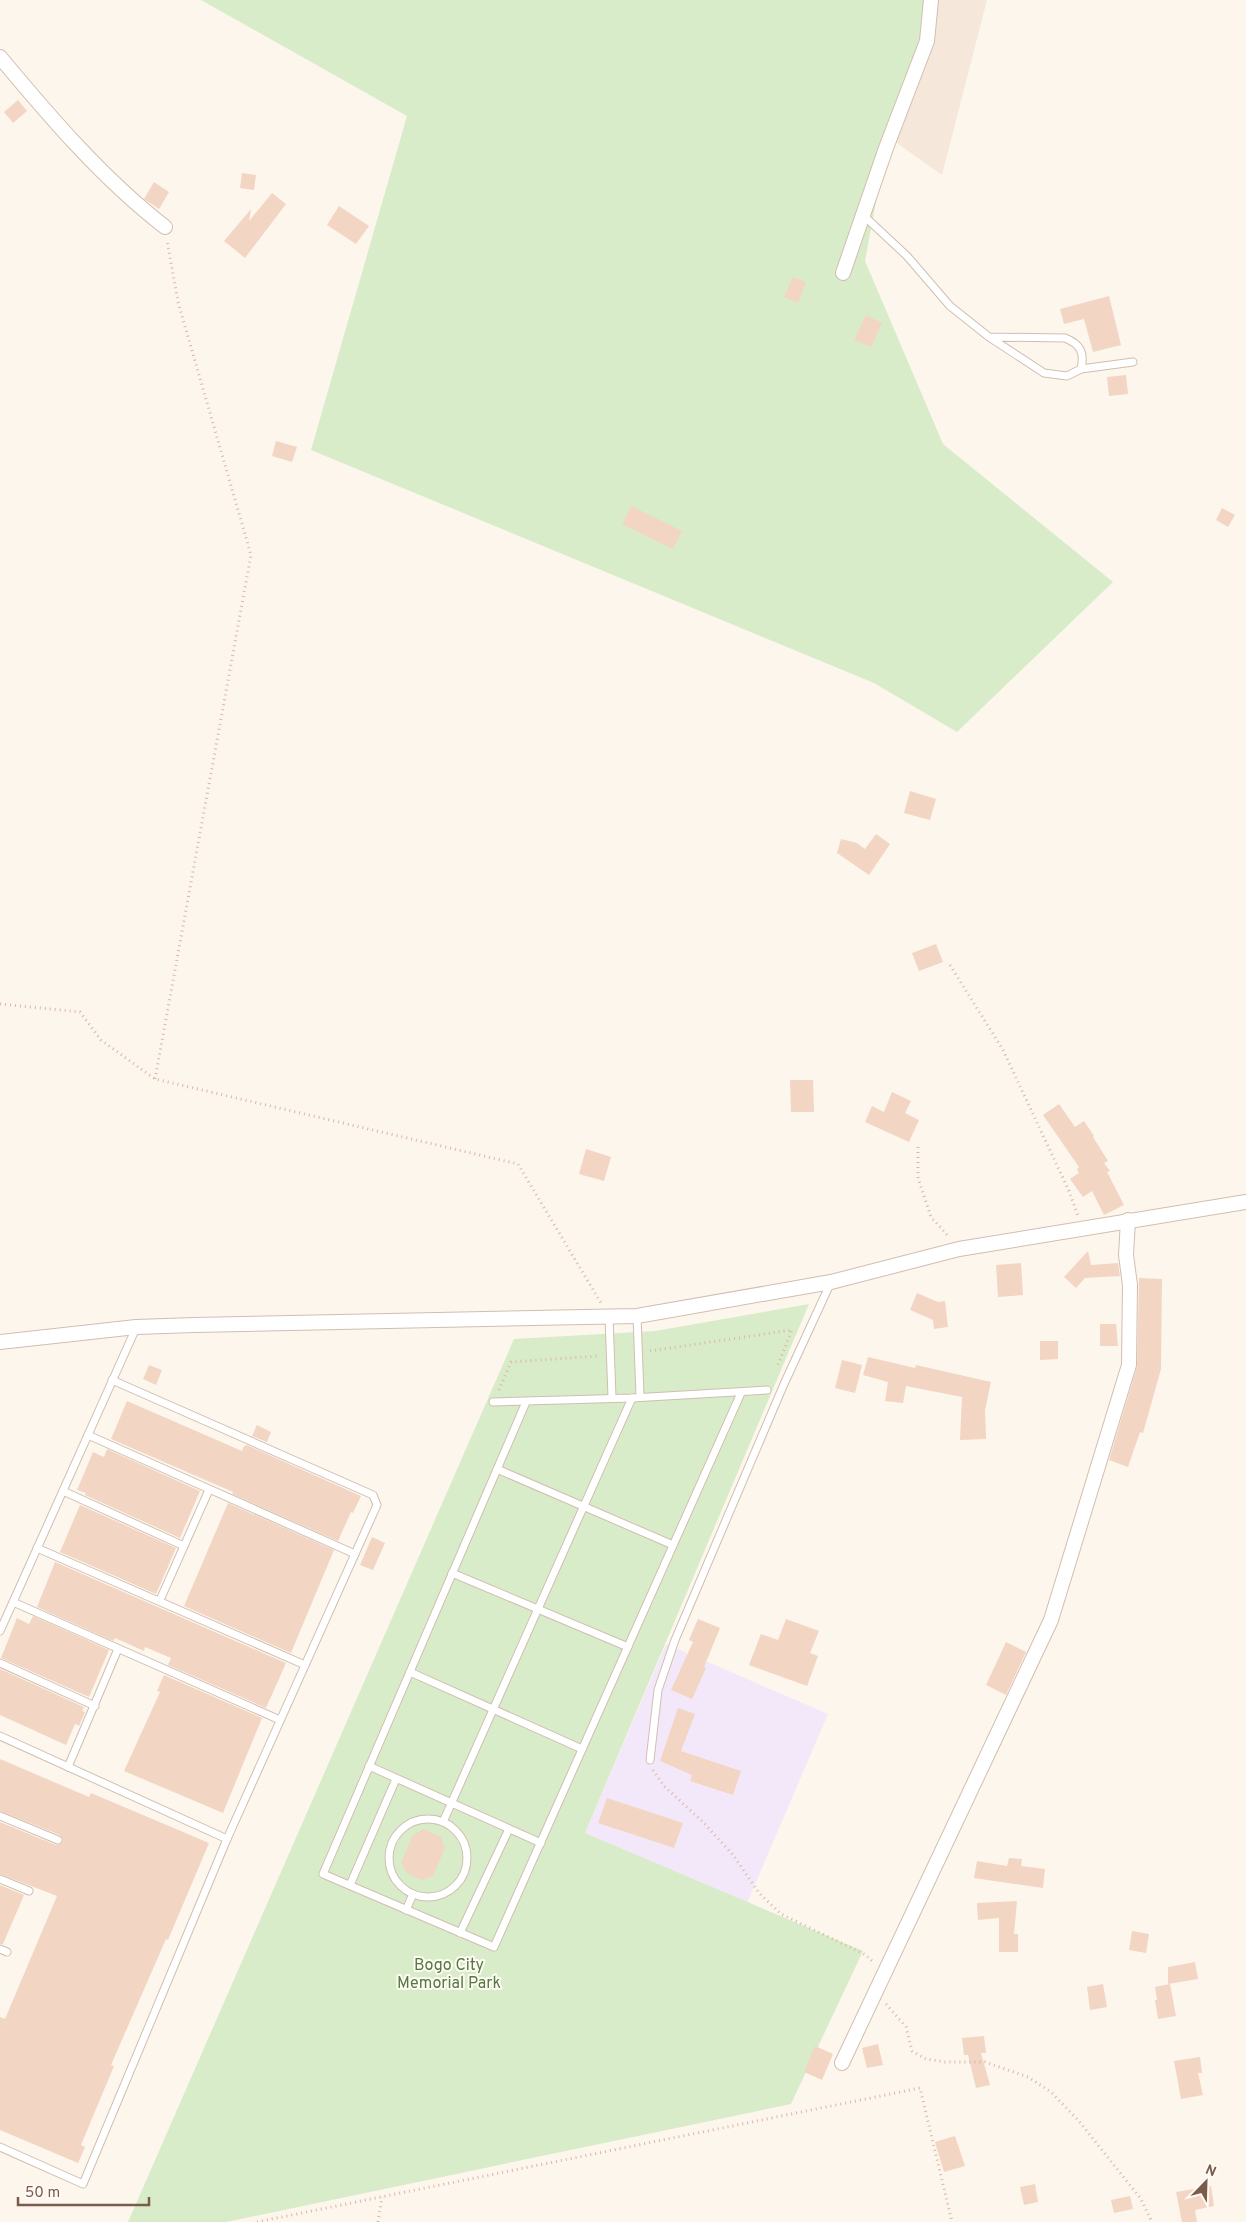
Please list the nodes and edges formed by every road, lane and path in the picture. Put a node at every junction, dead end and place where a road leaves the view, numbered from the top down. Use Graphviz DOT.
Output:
graph roads {
  1 [pos="931,0"];
  2 [pos="0,57"];
  3 [pos="863,215"];
  4 [pos="165,227"];
  5 [pos="843,273"];
  6 [pos="989,337"];
  7 [pos="1134,362"];
  8 [pos="1081,369"];
  9 [pos="950,965"];
  10 [pos="0,1004"];
  11 [pos="155,1079"];
  12 [pos="918,1147"];
  13 [pos="1246,1202"];
  14 [pos="1128,1220"];
  15 [pos="1082,1228"];
  16 [pos="959,1249"];
  17 [pos="831,1282"];
  18 [pos="637,1316"];
  19 [pos="609,1317"];
  20 [pos="136,1327"];
  21 [pos="0,1342"];
  22 [pos="638,1352"];
  23 [pos="610,1355"];
  24 [pos="112,1380"];
  25 [pos="767,1390"];
  26 [pos="741,1393"];
  27 [pos="612,1397"];
  28 [pos="636,1397"];
  29 [pos="493,1402"];
  30 [pos="526,1402"];
  31 [pos="88,1435"];
  32 [pos="497,1469"];
  33 [pos="209,1490"];
  34 [pos="63,1491"];
  35 [pos="584,1506"];
  36 [pos="674,1545"];
  37 [pos="184,1546"];
  38 [pos="37,1548"];
  39 [pos="355,1554"];
  40 [pos="452,1573"];
  41 [pos="160,1600"];
  42 [pos="13,1602"];
  43 [pos="538,1609"];
  44 [pos="0,1631"];
  45 [pos="628,1646"];
  46 [pos="118,1649"];
  47 [pos="0,1663"];
  48 [pos="305,1665"];
  49 [pos="410,1672"];
  50 [pos="95,1706"];
  51 [pos="493,1709"];
  52 [pos="280,1720"];
  53 [pos="0,1736"];
  54 [pos="582,1749"];
  55 [pos="650,1760"];
  56 [pos="369,1766"];
  57 [pos="68,1767"];
  58 [pos="396,1778"];
  59 [pos="451,1803"];
  60 [pos="0,1816"];
  61 [pos="443,1822"];
  62 [pos="509,1829"];
  63 [pos="227,1839"];
  64 [pos="58,1840"];
  65 [pos="541,1843"];
  66 [pos="0,1879"];
  67 [pos="350,1885"];
  68 [pos="29,1891"];
  69 [pos="413,1894"];
  70 [pos="406,1910"];
  71 [pos="460,1933"];
  72 [pos="878,1985"];
  73 [pos="842,2063"];
  74 [pos="0,2148"];
  75 [pos="382,2197"];
  76 [pos="257,2222"];
  77 [pos="378,2222"];
  78 [pos="952,2222"];
  79 [pos="1152,2222"];
  1 -- 3 [label="street"];
  2 -- 4 [label="street"];
  3 -- 5 [label="street"];
  3 -- 6 [label="lane"];
  4 -- 11 [label="path"];
  6 -- 8 [label="lane"];
  6 -- 8 [label="lane"];
  7 -- 8 [label="lane"];
  9 -- 15 [label="path"];
  10 -- 11 [label="path"];
  11 -- 19 [label="path"];
  12 -- 16 [label="path"];
  13 -- 14 [label="street"];
  14 -- 15 [label="street"];
  14 -- 72 [label="street"];
  15 -- 16 [label="street"];
  16 -- 17 [label="street"];
  17 -- 18 [label="street"];
  17 -- 55 [label="lane"];
  18 -- 19 [label="street"];
  18 -- 22 [label="lane"];
  19 -- 20 [label="street"];
  19 -- 23 [label="lane"];
  20 -- 21 [label="street"];
  20 -- 24 [label="lane"];
  22 -- 25 [label="path"];
  22 -- 28 [label="lane"];
  23 -- 27 [label="lane"];
  23 -- 29 [label="path"];
  24 -- 31 [label="lane"];
  24 -- 39 [label="lane"];
  25 -- 26 [label="lane"];
  26 -- 28 [label="lane"];
  26 -- 36 [label="lane"];
  27 -- 28 [label="lane"];
  27 -- 30 [label="lane"];
  28 -- 35 [label="lane"];
  29 -- 30 [label="lane"];
  30 -- 32 [label="lane"];
  31 -- 33 [label="lane"];
  31 -- 34 [label="lane"];
  32 -- 35 [label="lane"];
  32 -- 40 [label="lane"];
  33 -- 37 [label="lane"];
  33 -- 39 [label="lane"];
  34 -- 37 [label="lane"];
  34 -- 38 [label="lane"];
  35 -- 36 [label="lane"];
  35 -- 43 [label="lane"];
  36 -- 45 [label="lane"];
  37 -- 41 [label="lane"];
  38 -- 41 [label="lane"];
  38 -- 42 [label="lane"];
  39 -- 48 [label="lane"];
  40 -- 43 [label="lane"];
  40 -- 49 [label="lane"];
  41 -- 48 [label="lane"];
  42 -- 44 [label="lane"];
  42 -- 46 [label="lane"];
  43 -- 45 [label="lane"];
  43 -- 51 [label="lane"];
  45 -- 54 [label="lane"];
  46 -- 50 [label="lane"];
  46 -- 52 [label="lane"];
  47 -- 50 [label="lane"];
  48 -- 52 [label="lane"];
  49 -- 51 [label="lane"];
  49 -- 56 [label="lane"];
  50 -- 57 [label="lane"];
  51 -- 54 [label="lane"];
  51 -- 59 [label="lane"];
  52 -- 63 [label="lane"];
  53 -- 57 [label="lane"];
  54 -- 65 [label="lane"];
  55 -- 72 [label="path"];
  56 -- 58 [label="lane"];
  56 -- 67 [label="lane"];
  57 -- 63 [label="lane"];
  58 -- 59 [label="lane"];
  58 -- 67 [label="lane"];
  59 -- 61 [label="lane"];
  59 -- 62 [label="lane"];
  60 -- 64 [label="lane"];
  61 -- 69 [label="lane"];
  61 -- 69 [label="lane"];
  62 -- 65 [label="lane"];
  62 -- 71 [label="lane"];
  63 -- 74 [label="lane"];
  65 -- 71 [label="lane"];
  66 -- 68 [label="lane"];
  67 -- 70 [label="lane"];
  69 -- 70 [label="lane"];
  70 -- 71 [label="lane"];
  72 -- 73 [label="street"];
  72 -- 79 [label="path"];
  75 -- 76 [label="path"];
  75 -- 77 [label="path"];
  75 -- 78 [label="path"];
}
